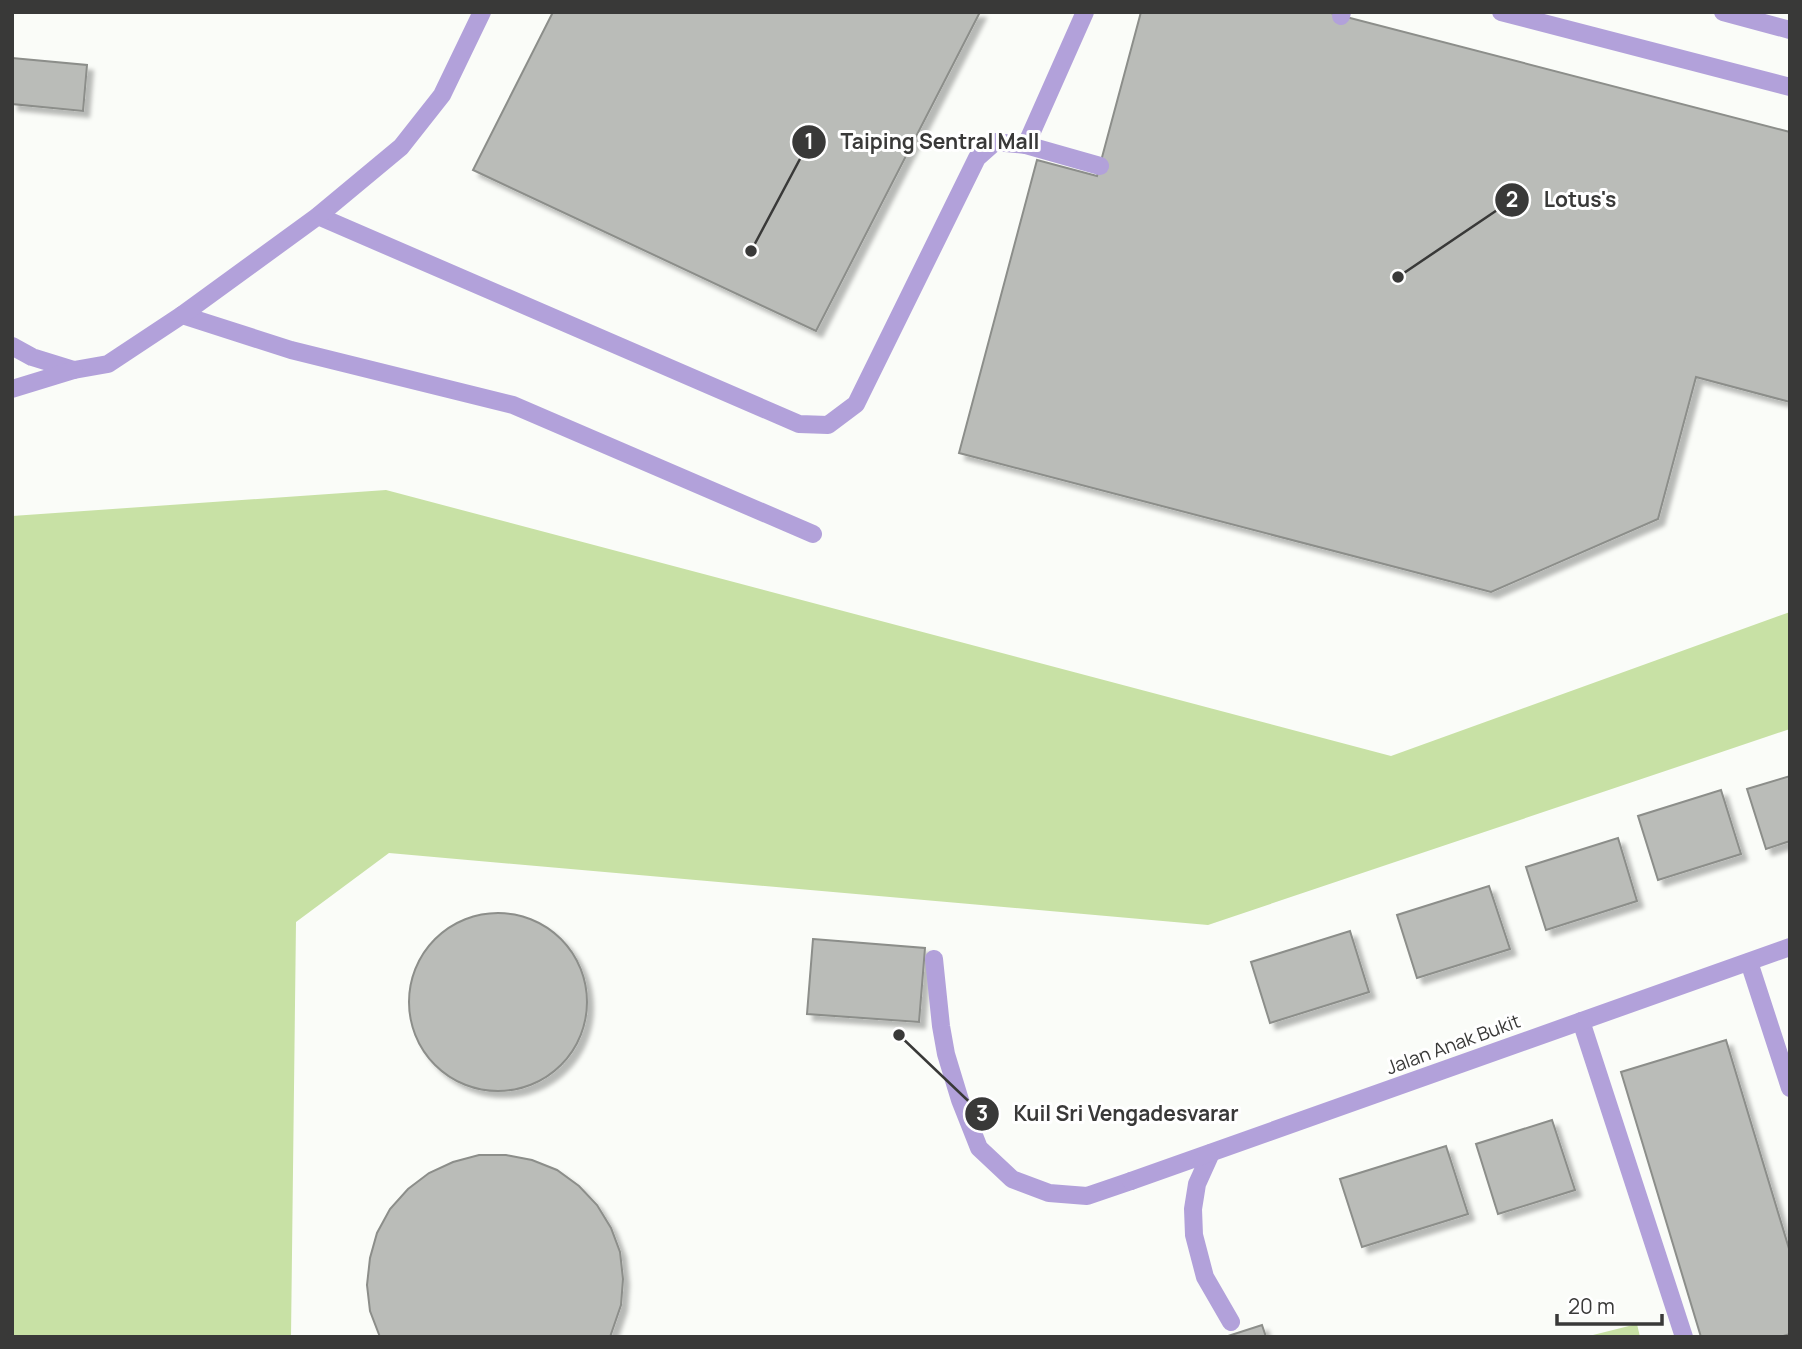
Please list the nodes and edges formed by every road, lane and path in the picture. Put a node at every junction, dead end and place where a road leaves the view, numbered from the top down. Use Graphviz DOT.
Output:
graph roads {
  1 [pos="482,12"];
  2 [pos="1086,12"];
  3 [pos="1501,12"];
  4 [pos="1723,12"];
  5 [pos="1790,30"];
  6 [pos="1790,87"];
  7 [pos="1026,145"];
  8 [pos="1100,166"];
  9 [pos="318,216"];
  10 [pos="182,315"];
  11 [pos="12,345"];
  12 [pos="74,370"];
  13 [pos="12,389"];
  14 [pos="813,534"];
  15 [pos="1790,947"];
  16 [pos="934,959"];
  17 [pos="1749,962"];
  18 [pos="1581,1021"];
  19 [pos="1790,1088"];
  20 [pos="1211,1153"];
  21 [pos="1231,1322"];
  22 [pos="1684,1337"];
  1 -- 9 [label="street"];
  2 -- 7 [label="street"];
  3 -- 6 [label="street"];
  4 -- 5 [label="street"];
  7 -- 8 [label="street"];
  7 -- 9 [label="street"];
  9 -- 10 [label="street"];
  10 -- 12 [label="street"];
  10 -- 14 [label="street"];
  11 -- 12 [label="street"];
  12 -- 13 [label="street"];
  15 -- 17 [label="street, Jalan Anak Bukit"];
  16 -- 20 [label="street, Jalan Anak Bukit"];
  17 -- 18 [label="street, Jalan Anak Bukit"];
  17 -- 19 [label="street"];
  18 -- 20 [label="street, Jalan Anak Bukit"];
  18 -- 22 [label="street"];
  20 -- 21 [label="street"];
}
